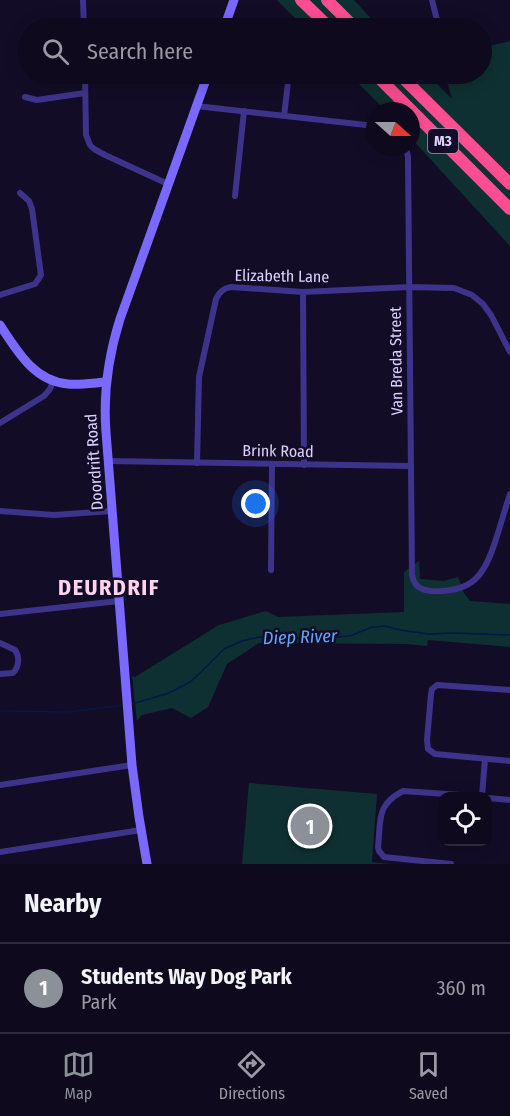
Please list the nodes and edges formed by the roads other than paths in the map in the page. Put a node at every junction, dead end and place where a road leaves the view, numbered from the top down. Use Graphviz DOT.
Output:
graph roads {
  1 [pos="83,0"];
  2 [pos="234,0"];
  3 [pos="301,0"];
  4 [pos="327,0"];
  5 [pos="432,0"];
  6 [pos="84,18"];
  7 [pos="228,18"];
  8 [pos="320,18"];
  9 [pos="345,18"];
  10 [pos="436,18"];
  11 [pos="85,84"];
  12 [pos="204,84"];
  13 [pos="289,84"];
  14 [pos="385,84"];
  15 [pos="409,84"];
  16 [pos="85,93"];
  17 [pos="26,97"];
  18 [pos="196,106"];
  19 [pos="244,111"];
  20 [pos="285,116"];
  21 [pos="366,125"];
  22 [pos="408,156"];
  23 [pos="168,184"];
  24 [pos="509,184"];
  25 [pos="20,193"];
  26 [pos="235,196"];
  27 [pos="510,209"];
  28 [pos="409,287"];
  29 [pos="303,292"];
  30 [pos="0,295"];
  31 [pos="0,325"];
  32 [pos="510,352"];
  33 [pos="53,381"];
  34 [pos="106,382"];
  35 [pos="0,423"];
  36 [pos="108,461"];
  37 [pos="197,463"];
  38 [pos="272,464"];
  39 [pos="304,465"];
  40 [pos="411,466"];
  41 [pos="510,494"];
  42 [pos="0,511"];
  43 [pos="112,511"];
  44 [pos="507,514"];
  45 [pos="272,570"];
  46 [pos="119,601"];
  47 [pos="0,614"];
  48 [pos="0,643"];
  49 [pos="0,674"];
  50 [pos="510,690"];
  51 [pos="485,759"];
  52 [pos="510,761"];
  53 [pos="132,765"];
  54 [pos="0,785"];
  55 [pos="482,792"];
  56 [pos="438,793"];
  57 [pos="492,798"];
  58 [pos="510,800"];
  59 [pos="141,830"];
  60 [pos="0,852"];
  61 [pos="147,864"];
  62 [pos="451,864"];
  1 -- 6 [label="street"];
  2 -- 7 [label="street"];
  3 -- 8 [label="highway"];
  4 -- 9 [label="highway"];
  5 -- 10 [label="street"];
  11 -- 16 [label="street"];
  12 -- 18 [label="street, Doordrift Road"];
  13 -- 20 [label="street"];
  14 -- 27 [label="highway, M3"];
  15 -- 24 [label="highway, M3"];
  16 -- 17 [label="street"];
  16 -- 23 [label="street"];
  18 -- 19 [label="street"];
  18 -- 23 [label="street, Doordrift Road"];
  19 -- 20 [label="street"];
  19 -- 26 [label="street"];
  20 -- 21 [label="street"];
  22 -- 28 [label="street, Van Breda Street"];
  23 -- 34 [label="street, Doordrift Road"];
  25 -- 30 [label="street"];
  28 -- 29 [label="street, Elizabeth Lane"];
  28 -- 32 [label="street, Elizabeth Lane"];
  28 -- 40 [label="street, Van Breda Street"];
  29 -- 37 [label="street, Elizabeth Lane"];
  29 -- 39 [label="street"];
  31 -- 33 [label="street"];
  33 -- 34 [label="street"];
  33 -- 35 [label="street"];
  34 -- 36 [label="street, Doordrift Road"];
  36 -- 37 [label="street, Brink Road"];
  36 -- 43 [label="street, Doordrift Road"];
  37 -- 38 [label="street, Brink Road"];
  38 -- 39 [label="street, Brink Road"];
  38 -- 45 [label="street"];
  39 -- 40 [label="street, Brink Road"];
  40 -- 44 [label="street, Van Breda Street"];
  41 -- 44 [label="street"];
  42 -- 43 [label="street"];
  43 -- 46 [label="street, Doordrift Road"];
  46 -- 47 [label="street"];
  46 -- 53 [label="street, Doordrift Road"];
  48 -- 49 [label="street"];
  50 -- 51 [label="street"];
  51 -- 52 [label="street"];
  51 -- 55 [label="street"];
  53 -- 54 [label="street"];
  53 -- 59 [label="street, Doordrift Road"];
  56 -- 62 [label="street"];
  57 -- 58 [label="street"];
  59 -- 60 [label="street"];
  59 -- 61 [label="street, Doordrift Road"];
}
